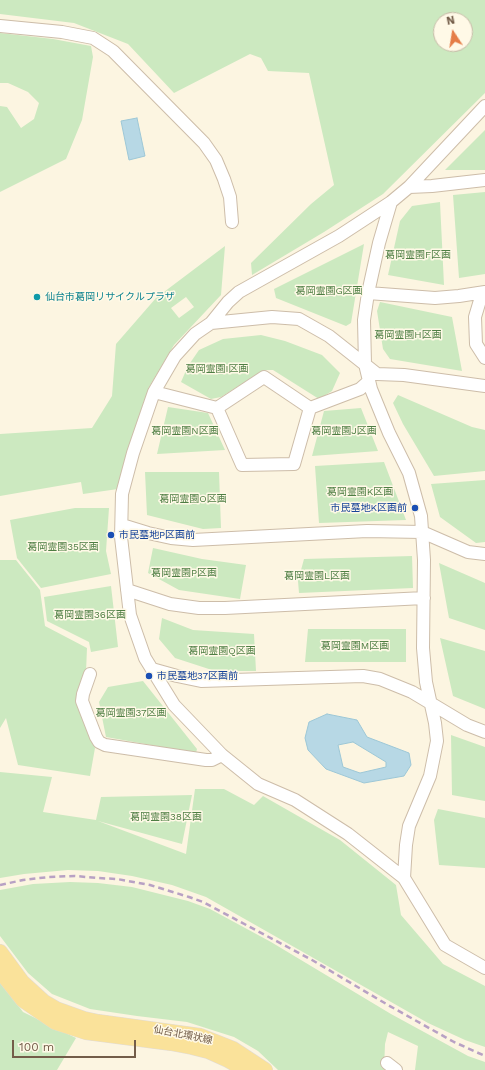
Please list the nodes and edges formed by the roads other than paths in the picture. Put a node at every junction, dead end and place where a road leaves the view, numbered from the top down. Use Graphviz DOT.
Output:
graph roads {
  1 [pos="0,26"];
  2 [pos="485,106"];
  3 [pos="485,180"];
  4 [pos="409,187"];
  5 [pos="391,202"];
  6 [pos="232,222"];
  7 [pos="485,292"];
  8 [pos="368,293"];
  9 [pos="211,323"];
  10 [pos="485,358"];
  11 [pos="365,364"];
  12 [pos="369,381"];
  13 [pos="485,386"];
  14 [pos="154,392"];
  15 [pos="217,408"];
  16 [pos="310,408"];
  17 [pos="122,526"];
  18 [pos="422,532"];
  19 [pos="485,554"];
  20 [pos="127,590"];
  21 [pos="424,598"];
  22 [pos="152,669"];
  23 [pos="90,674"];
  24 [pos="431,703"];
  25 [pos="485,732"];
  26 [pos="222,755"];
  27 [pos="404,878"];
  28 [pos="0,952"];
  29 [pos="485,968"];
  30 [pos="0,971"];
  31 [pos="246,1070"];
  32 [pos="265,1070"];
  1 -- 6 [label="street"];
  2 -- 4 [label="street"];
  3 -- 4 [label="street"];
  4 -- 5 [label="street"];
  5 -- 8 [label="street"];
  5 -- 9 [label="street"];
  7 -- 8 [label="street"];
  7 -- 10 [label="street"];
  8 -- 11 [label="street"];
  9 -- 11 [label="street"];
  9 -- 14 [label="street"];
  11 -- 12 [label="street"];
  11 -- 13 [label="street"];
  12 -- 16 [label="street"];
  12 -- 18 [label="street"];
  14 -- 15 [label="street"];
  14 -- 17 [label="street"];
  15 -- 16 [label="street"];
  15 -- 16 [label="street"];
  17 -- 18 [label="street"];
  17 -- 20 [label="street"];
  18 -- 19 [label="street"];
  18 -- 21 [label="street"];
  20 -- 21 [label="street"];
  20 -- 22 [label="street"];
  21 -- 24 [label="street"];
  22 -- 24 [label="street"];
  22 -- 26 [label="street"];
  23 -- 26 [label="street"];
  24 -- 25 [label="street"];
  24 -- 27 [label="street"];
  26 -- 27 [label="street"];
  27 -- 29 [label="street"];
  28 -- 32 [label="main road, 仙台北環状線"];
  30 -- 31 [label="main road, 仙台北環状線"];
}
